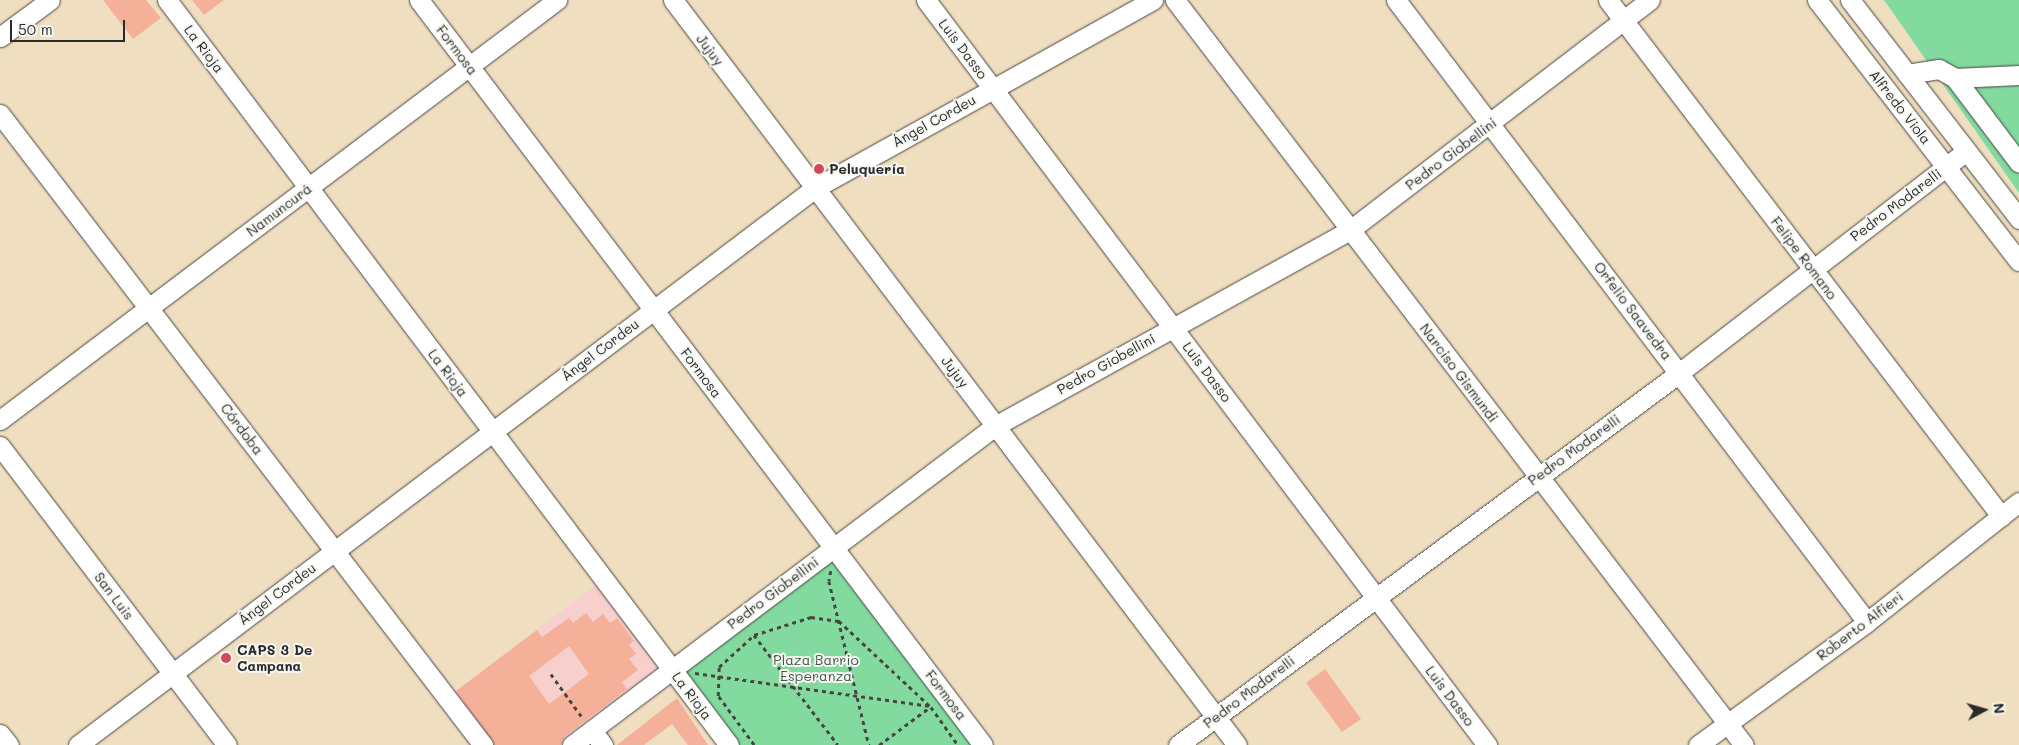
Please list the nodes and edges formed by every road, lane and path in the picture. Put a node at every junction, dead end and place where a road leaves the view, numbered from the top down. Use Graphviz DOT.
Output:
graph roads {
  1 [pos="50,0"];
  2 [pos="167,0"];
  3 [pos="419,0"];
  4 [pos="557,0"];
  5 [pos="672,0"];
  6 [pos="926,0"];
  7 [pos="1153,0"];
  8 [pos="1175,0"];
  9 [pos="1396,0"];
  10 [pos="1608,0"];
  11 [pos="1650,0"];
  12 [pos="1817,0"];
  13 [pos="1850,0"];
  14 [pos="1623,21"];
  15 [pos="0,37"];
  16 [pos="469,66"];
  17 [pos="1907,74"];
  18 [pos="2019,75"];
  19 [pos="1955,78"];
  20 [pos="993,89"];
  21 [pos="0,114"];
  22 [pos="1491,123"];
  23 [pos="1966,151"];
  24 [pos="2019,163"];
  25 [pos="1946,166"];
  26 [pos="308,188"];
  27 [pos="815,188"];
  28 [pos="2019,219"];
  29 [pos="1350,230"];
  30 [pos="2019,261"];
  31 [pos="1812,268"];
  32 [pos="148,308"];
  33 [pos="653,310"];
  34 [pos="1173,328"];
  35 [pos="1679,373"];
  36 [pos="0,420"];
  37 [pos="995,426"];
  38 [pos="492,431"];
  39 [pos="0,446"];
  40 [pos="1538,476"];
  41 [pos="2019,502"];
  42 [pos="2001,516"];
  43 [pos="834,547"];
  44 [pos="334,550"];
  45 [pos="1376,597"];
  46 [pos="839,621"];
  47 [pos="1867,622"];
  48 [pos="754,635"];
  49 [pos="672,670"];
  50 [pos="173,673"];
  51 [pos="551,674"];
  52 [pos="716,676"];
  53 [pos="794,687"];
  54 [pos="857,696"];
  55 [pos="938,701"];
  56 [pos="1216,717"];
  57 [pos="1727,723"];
  58 [pos="0,734"];
  59 [pos="597,738"];
  60 [pos="9,745"];
  61 [pos="78,745"];
  62 [pos="227,745"];
  63 [pos="483,745"];
  64 [pos="572,745"];
  65 [pos="728,745"];
  66 [pos="754,745"];
  67 [pos="838,745"];
  68 [pos="869,745"];
  69 [pos="879,745"];
  70 [pos="958,745"];
  71 [pos="983,745"];
  72 [pos="1178,745"];
  73 [pos="1237,745"];
  74 [pos="1488,745"];
  75 [pos="1698,745"];
  76 [pos="1744,745"];
  1 -- 15 [label="street"];
  2 -- 26 [label="street, La Rioja"];
  3 -- 16 [label="street, Formosa"];
  4 -- 16 [label="street, Namuncurá"];
  5 -- 27 [label="street, Jujuy"];
  6 -- 20 [label="street, Luis Dasso"];
  7 -- 20 [label="street, Ángel Cordeu"];
  8 -- 29 [label="street, Narciso Gismundi"];
  9 -- 22 [label="street, Orfelio Saavedra"];
  10 -- 14 [label="street, Felipe Romano"];
  11 -- 14 [label="street, Pedro Giobellini"];
  12 -- 25 [label="street, Alfredo Viola"];
  13 -- 17 [label="street, Alfredo Viola"];
  14 -- 22 [label="street, Pedro Giobellini"];
  14 -- 31 [label="street, Felipe Romano"];
  16 -- 26 [label="street, Namuncurá"];
  16 -- 33 [label="street, Formosa"];
  17 -- 19 [label="street"];
  17 -- 23 [label="street, Alfredo Viola"];
  18 -- 19 [label="street"];
  19 -- 24 [label="street"];
  20 -- 27 [label="street, Ángel Cordeu"];
  20 -- 34 [label="street, Luis Dasso"];
  21 -- 32 [label="street, Córdoba"];
  22 -- 29 [label="street, Pedro Giobellini"];
  22 -- 35 [label="street, Orfelio Saavedra"];
  23 -- 25 [label="street, Pedro Modarelli"];
  23 -- 28 [label="street, Alfredo Viola"];
  25 -- 30 [label="street, Alfredo Viola"];
  25 -- 31 [label="street, Pedro Modarelli"];
  26 -- 32 [label="street, Namuncurá"];
  26 -- 38 [label="street, La Rioja"];
  27 -- 33 [label="street, Ángel Cordeu"];
  27 -- 37 [label="street, Jujuy"];
  29 -- 34 [label="street, Pedro Giobellini"];
  29 -- 40 [label="street, Narciso Gismundi"];
  31 -- 35 [label="street, Pedro Modarelli"];
  31 -- 42 [label="street, Felipe Romano"];
  32 -- 36 [label="street, Namuncurá"];
  32 -- 44 [label="street, Córdoba"];
  33 -- 38 [label="street, Ángel Cordeu"];
  33 -- 43 [label="street, Formosa"];
  34 -- 37 [label="street, Pedro Giobellini"];
  34 -- 45 [label="street, Luis Dasso"];
  35 -- 40 [label="street, Pedro Modarelli"];
  35 -- 47 [label="street, Orfelio Saavedra"];
  37 -- 43 [label="street, Pedro Giobellini"];
  37 -- 56 [label="street, Jujuy"];
  38 -- 44 [label="street, Ángel Cordeu"];
  38 -- 49 [label="street, La Rioja"];
  39 -- 50 [label="street, San Luis"];
  40 -- 45 [label="street, Pedro Modarelli"];
  40 -- 57 [label="street, Narciso Gismundi"];
  41 -- 42 [label="street, Roberto Alfieri"];
  42 -- 47 [label="street, Roberto Alfieri"];
  43 -- 46 [label="path"];
  43 -- 49 [label="street, Pedro Giobellini"];
  43 -- 55 [label="street, Formosa"];
  44 -- 50 [label="street, Ángel Cordeu"];
  44 -- 63 [label="street, Córdoba"];
  45 -- 56 [label="street, Pedro Modarelli"];
  45 -- 74 [label="street, Luis Dasso"];
  46 -- 48 [label="path"];
  46 -- 54 [label="path"];
  46 -- 55 [label="path"];
  47 -- 57 [label="street, Roberto Alfieri"];
  48 -- 52 [label="path"];
  48 -- 53 [label="path"];
  49 -- 52 [label="path"];
  49 -- 59 [label="street, Pedro Giobellini"];
  49 -- 65 [label="street, La Rioja"];
  50 -- 61 [label="street, Ángel Cordeu"];
  50 -- 62 [label="street, San Luis"];
  51 -- 59 [label="path"];
  52 -- 53 [label="path"];
  52 -- 66 [label="path"];
  53 -- 54 [label="path"];
  53 -- 67 [label="path"];
  54 -- 55 [label="path"];
  54 -- 68 [label="path"];
  55 -- 69 [label="path"];
  55 -- 70 [label="path"];
  55 -- 71 [label="street, Formosa"];
  56 -- 72 [label="street, Pedro Modarelli"];
  56 -- 73 [label="street, Jujuy"];
  57 -- 75 [label="street, Roberto Alfieri"];
  57 -- 76 [label="street, Narciso Gismundi"];
  58 -- 60 [label="street"];
  59 -- 64 [label="street, Pedro Giobellini"];
}
